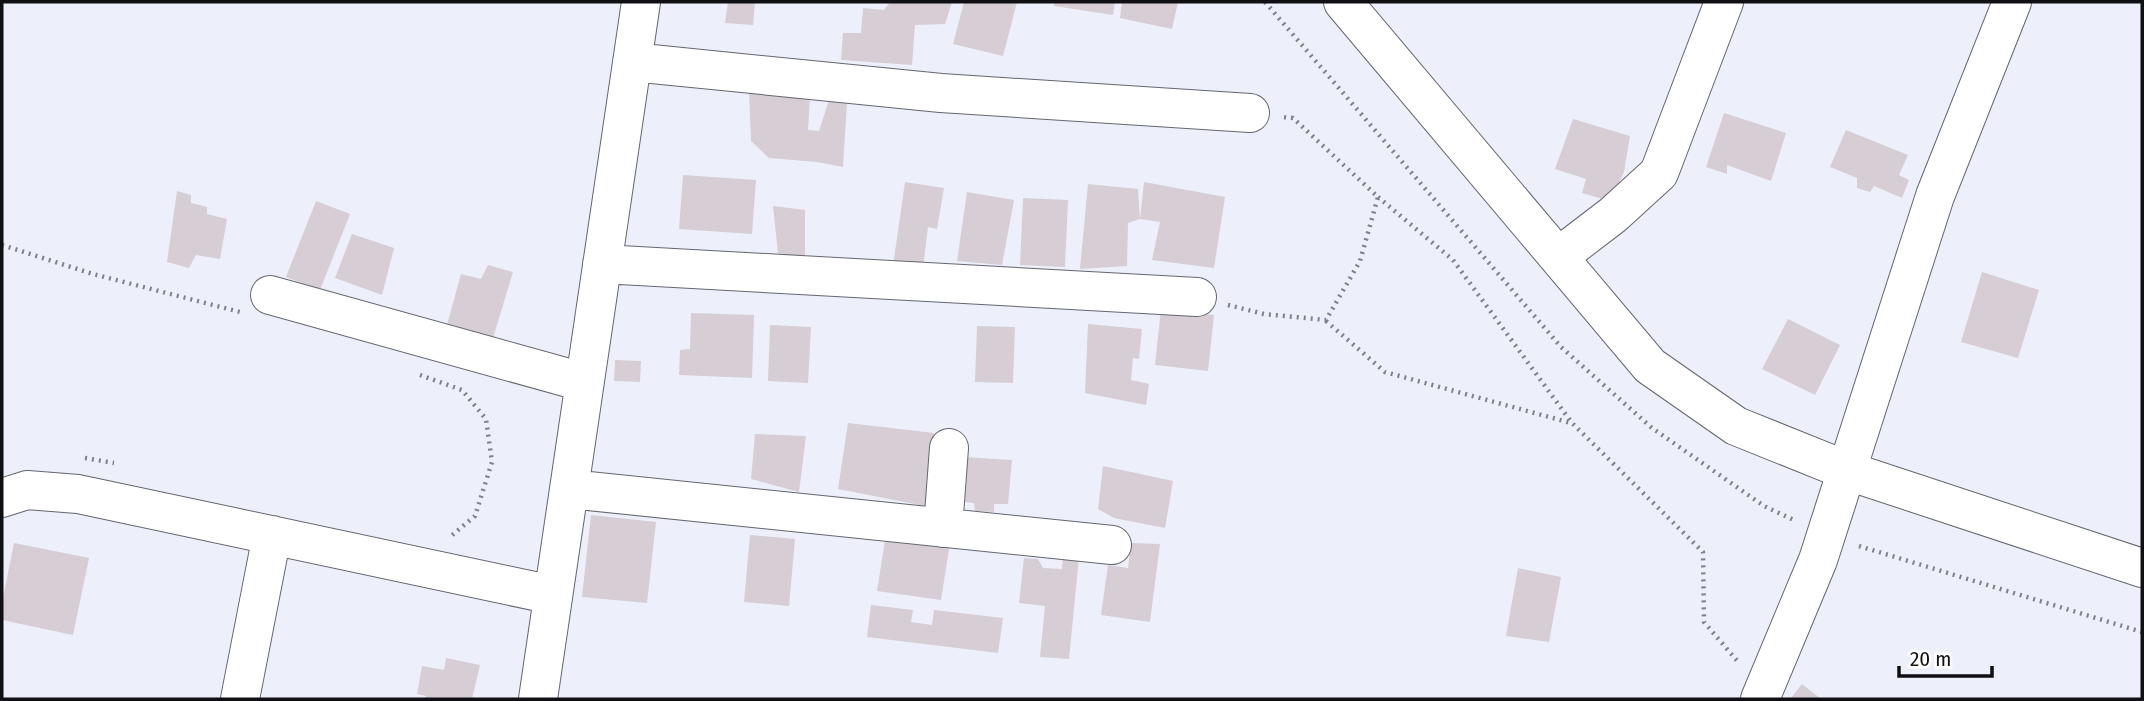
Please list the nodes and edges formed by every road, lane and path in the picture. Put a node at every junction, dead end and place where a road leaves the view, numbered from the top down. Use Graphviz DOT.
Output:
graph roads {
  1 [pos="641,2"];
  2 [pos="1343,2"];
  3 [pos="1724,2"];
  4 [pos="2012,2"];
  5 [pos="632,62"];
  6 [pos="1250,113"];
  7 [pos="1378,197"];
  8 [pos="2,245"];
  9 [pos="1558,257"];
  10 [pos="602,264"];
  11 [pos="1197,297"];
  12 [pos="260,305"];
  13 [pos="1326,320"];
  14 [pos="413,373"];
  15 [pos="583,382"];
  16 [pos="1572,423"];
  17 [pos="949,448"];
  18 [pos="82,458"];
  19 [pos="119,465"];
  20 [pos="1848,471"];
  21 [pos="569,489"];
  22 [pos="2,498"];
  23 [pos="943,528"];
  24 [pos="272,535"];
  25 [pos="437,537"];
  26 [pos="1112,545"];
  27 [pos="2142,568"];
  28 [pos="553,595"];
  29 [pos="1762,696"];
  30 [pos="240,699"];
  31 [pos="538,699"];
  1 -- 5 [label="street"];
  2 -- 9 [label="street"];
  3 -- 9 [label="street"];
  4 -- 20 [label="street"];
  5 -- 6 [label="street"];
  5 -- 10 [label="street"];
  6 -- 7 [label="path"];
  7 -- 13 [label="path"];
  7 -- 16 [label="path"];
  8 -- 12 [label="path"];
  9 -- 20 [label="street"];
  10 -- 11 [label="street"];
  10 -- 15 [label="street"];
  11 -- 13 [label="path"];
  12 -- 15 [label="street"];
  13 -- 16 [label="path"];
  14 -- 25 [label="path"];
  15 -- 21 [label="street"];
  16 -- 29 [label="path"];
  17 -- 23 [label="street"];
  18 -- 19 [label="path"];
  20 -- 27 [label="street"];
  20 -- 29 [label="street"];
  21 -- 23 [label="street"];
  21 -- 28 [label="street"];
  22 -- 24 [label="street"];
  23 -- 26 [label="street"];
  24 -- 28 [label="street"];
  24 -- 30 [label="street"];
  28 -- 31 [label="street"];
}
